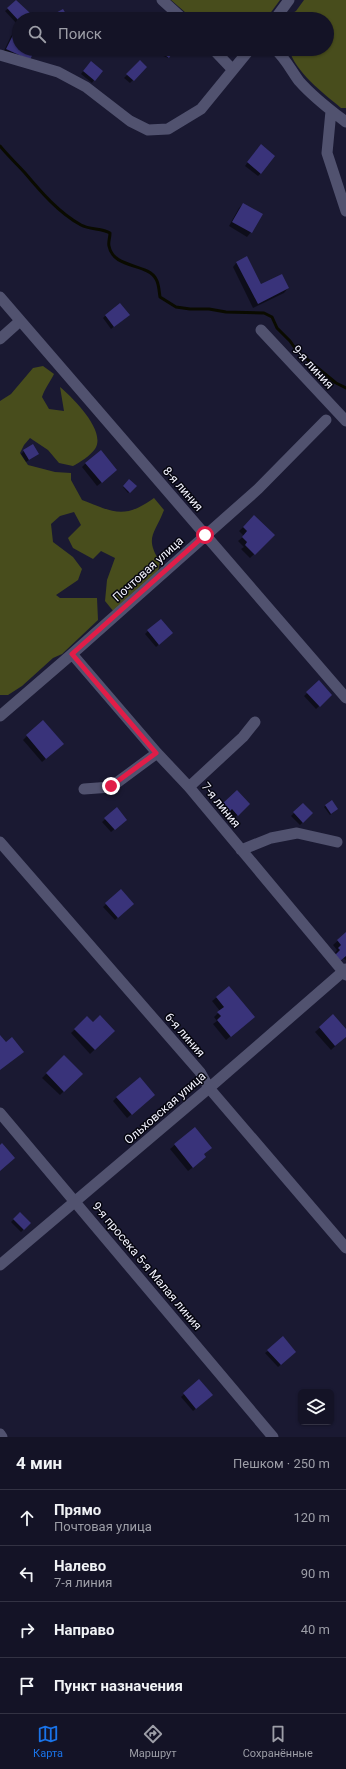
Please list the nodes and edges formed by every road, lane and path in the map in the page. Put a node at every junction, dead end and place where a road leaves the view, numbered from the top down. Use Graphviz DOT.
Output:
graph roads {
  1 [pos="162,0"];
  2 [pos="289,0"];
  3 [pos="175,12"];
  4 [pos="280,12"];
  5 [pos="0,55"];
  6 [pos="220,56"];
  7 [pos="244,56"];
  8 [pos="283,56"];
  9 [pos="232,69"];
  10 [pos="331,111"];
  11 [pos="346,122"];
  12 [pos="346,212"];
  13 [pos="0,297"];
  14 [pos="20,321"];
  15 [pos="261,330"];
  16 [pos="0,339"];
  17 [pos="326,420"];
  18 [pos="346,421"];
  19 [pos="205,535"];
  20 [pos="72,654"];
  21 [pos="346,698"];
  22 [pos="0,715"];
  23 [pos="255,722"];
  24 [pos="156,753"];
  25 [pos="189,787"];
  26 [pos="84,789"];
  27 [pos="0,842"];
  28 [pos="338,842"];
  29 [pos="241,850"];
  30 [pos="345,972"];
  31 [pos="209,1088"];
  32 [pos="0,1113"];
  33 [pos="76,1202"];
  34 [pos="346,1248"];
  35 [pos="0,1266"];
  36 [pos="0,1434"];
  37 [pos="2,1437"];
  38 [pos="273,1437"];
  1 -- 3 [label="street"];
  2 -- 4 [label="street"];
  5 -- 9 [label="street"];
  6 -- 9 [label="street"];
  7 -- 9 [label="street"];
  8 -- 10 [label="street"];
  10 -- 11 [label="street"];
  10 -- 12 [label="street"];
  13 -- 14 [label="street, 8-я линия"];
  14 -- 16 [label="street"];
  14 -- 19 [label="street, 8-я линия"];
  15 -- 18 [label="street, 9-я линия"];
  17 -- 19 [label="street, Почтовая улица"];
  19 -- 20 [label="street, Почтовая улица"];
  19 -- 21 [label="street, 8-я линия"];
  20 -- 22 [label="street, Почтовая улица"];
  20 -- 24 [label="street, 7-я линия"];
  23 -- 25 [label="street"];
  24 -- 25 [label="street, 7-я линия"];
  24 -- 26 [label="street"];
  25 -- 29 [label="street, 7-я линия"];
  27 -- 31 [label="street, 6-я линия"];
  28 -- 29 [label="street"];
  29 -- 30 [label="street, 7-я линия"];
  30 -- 31 [label="street, Ольховская улица"];
  31 -- 33 [label="street, Ольховская улица"];
  31 -- 34 [label="street, 6-я линия"];
  32 -- 33 [label="street, 9-я просека 5-я Малая линия"];
  33 -- 35 [label="street, Ольховская улица"];
  33 -- 38 [label="street, 9-я просека 5-я Малая линия"];
  36 -- 37 [label="street"];
}
